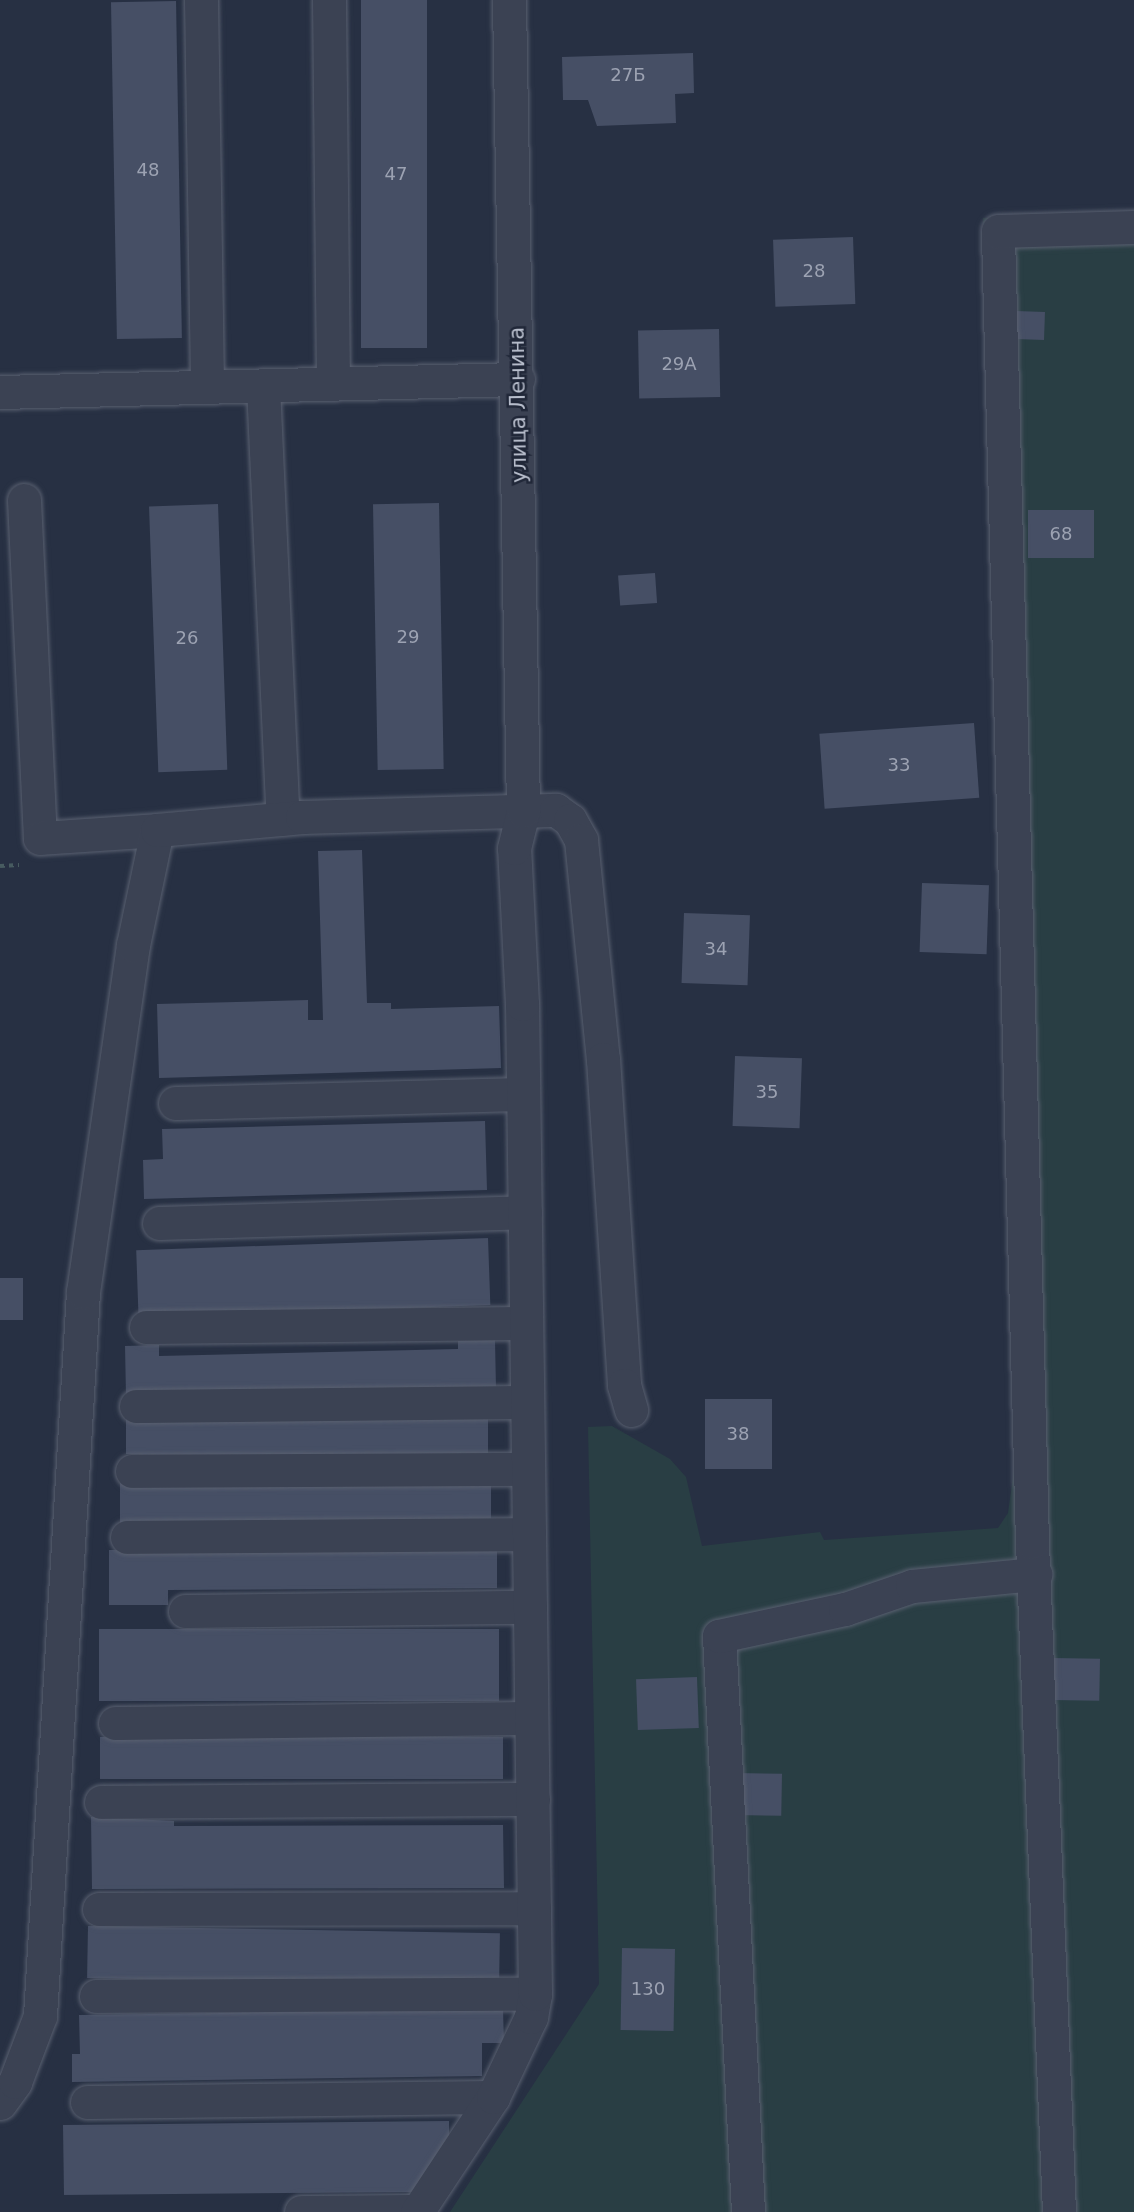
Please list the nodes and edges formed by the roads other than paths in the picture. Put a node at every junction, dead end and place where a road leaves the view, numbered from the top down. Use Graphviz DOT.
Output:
graph roads {
  1 [pos="201,0"];
  2 [pos="329,0"];
  3 [pos="509,0"];
  4 [pos="1134,228"];
  5 [pos="518,379"];
  6 [pos="333,384"];
  7 [pos="263,386"];
  8 [pos="207,387"];
  9 [pos="0,392"];
  10 [pos="24,500"];
  11 [pos="523,811"];
  12 [pos="283,819"];
  13 [pos="157,830"];
  14 [pos="523,1094"];
  15 [pos="175,1103"];
  16 [pos="525,1212"];
  17 [pos="159,1223"];
  18 [pos="526,1323"];
  19 [pos="146,1327"];
  20 [pos="527,1402"];
  21 [pos="136,1406"];
  22 [pos="631,1410"];
  23 [pos="528,1469"];
  24 [pos="132,1471"];
  25 [pos="529,1534"];
  26 [pos="127,1537"];
  27 [pos="1035,1574"];
  28 [pos="530,1607"];
  29 [pos="185,1611"];
  30 [pos="531,1718"];
  31 [pos="115,1723"];
  32 [pos="533,1799"];
  33 [pos="101,1802"];
  34 [pos="534,1908"];
  35 [pos="99,1910"];
  36 [pos="536,1994"];
  37 [pos="96,1996"];
  38 [pos="493,2097"];
  39 [pos="87,2102"];
  40 [pos="0,2103"];
  41 [pos="301,2212"];
  42 [pos="417,2212"];
  43 [pos="748,2212"];
  44 [pos="1059,2212"];
  1 -- 8 [label="street"];
  2 -- 6 [label="street"];
  3 -- 5 [label="street, улица Ленина"];
  4 -- 27 [label="street"];
  5 -- 6 [label="street"];
  5 -- 11 [label="street, улица Ленина"];
  6 -- 7 [label="street"];
  7 -- 8 [label="street"];
  7 -- 12 [label="street"];
  8 -- 9 [label="street"];
  10 -- 13 [label="street"];
  11 -- 12 [label="street"];
  11 -- 14 [label="street, улица Ленина"];
  11 -- 22 [label="street"];
  12 -- 13 [label="street"];
  13 -- 40 [label="street"];
  14 -- 15 [label="street"];
  14 -- 16 [label="street, улица Ленина"];
  16 -- 17 [label="street"];
  16 -- 18 [label="street, улица Ленина"];
  18 -- 19 [label="street"];
  18 -- 20 [label="street, улица Ленина"];
  20 -- 21 [label="street"];
  20 -- 23 [label="street, улица Ленина"];
  23 -- 24 [label="street"];
  23 -- 25 [label="street, улица Ленина"];
  25 -- 26 [label="street"];
  25 -- 28 [label="street, улица Ленина"];
  27 -- 43 [label="street"];
  27 -- 44 [label="street"];
  28 -- 29 [label="street"];
  28 -- 30 [label="street, улица Ленина"];
  30 -- 31 [label="street"];
  30 -- 32 [label="street, улица Ленина"];
  32 -- 33 [label="street"];
  32 -- 34 [label="street, улица Ленина"];
  34 -- 35 [label="street"];
  34 -- 36 [label="street, улица Ленина"];
  36 -- 37 [label="street"];
  36 -- 38 [label="street, улица Ленина"];
  38 -- 39 [label="street"];
  38 -- 42 [label="street, улица Ленина"];
  41 -- 42 [label="street"];
}
